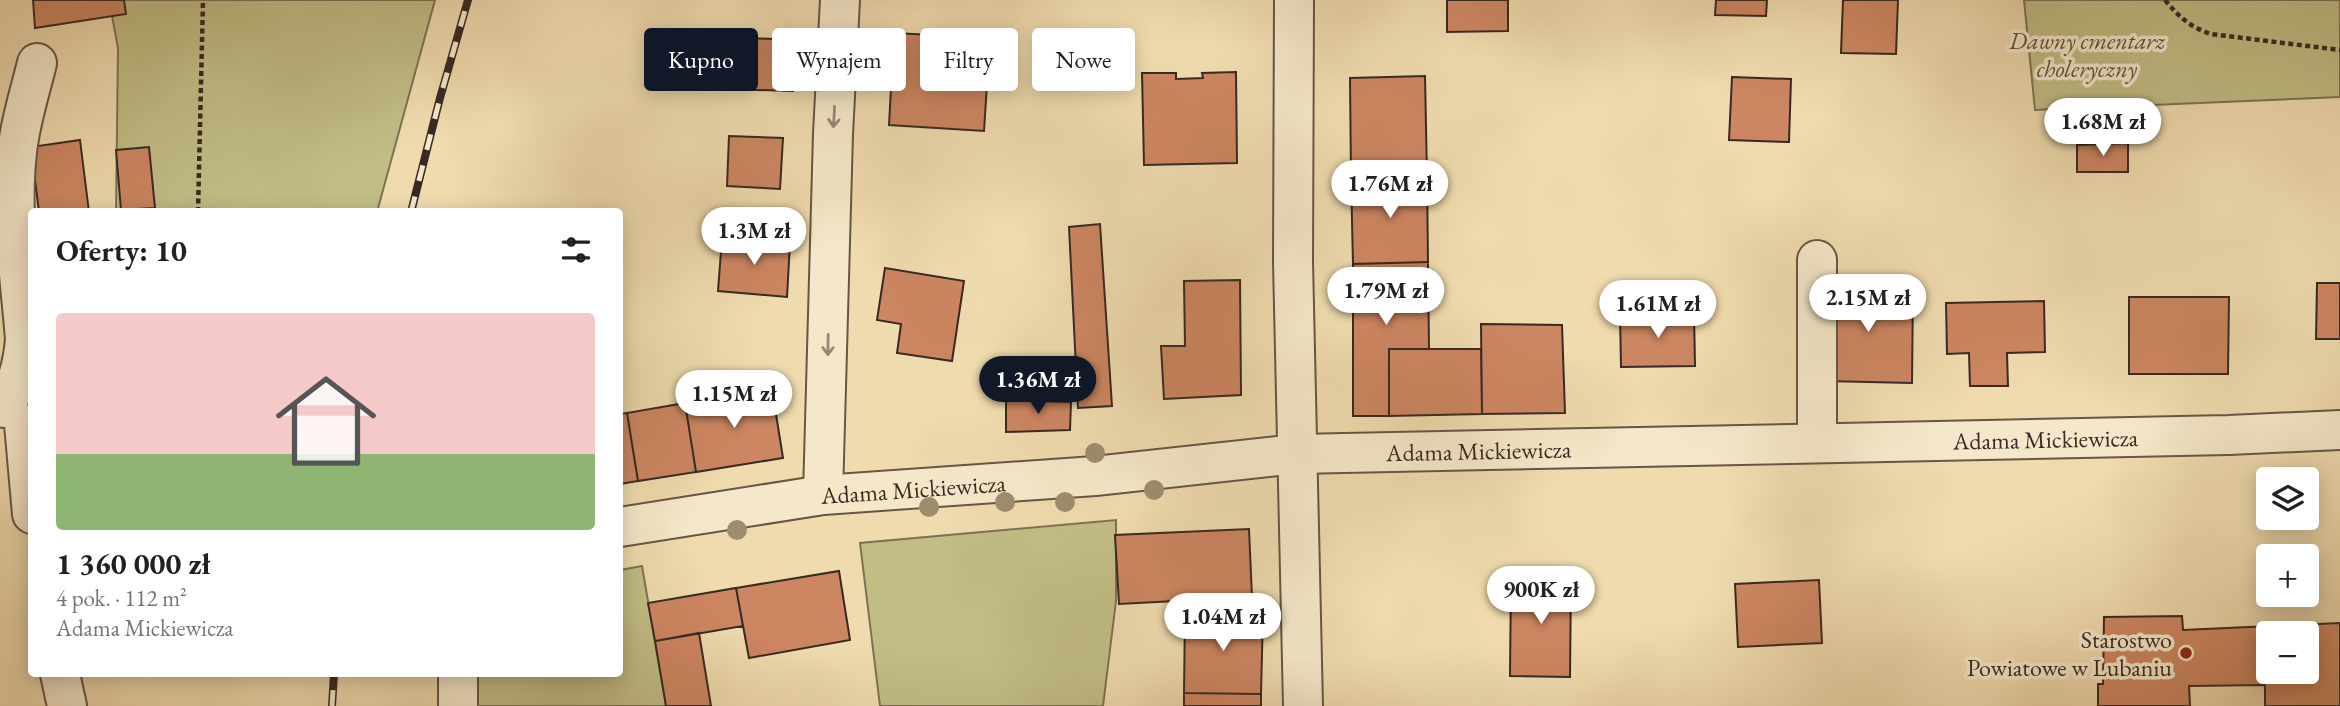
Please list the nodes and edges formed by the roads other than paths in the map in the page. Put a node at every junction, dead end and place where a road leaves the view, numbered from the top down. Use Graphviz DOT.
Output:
graph roads {
  1 [pos="840,0"];
  2 [pos="1294,0"];
  3 [pos="37,63"];
  4 [pos="1817,260"];
  5 [pos="15,417"];
  6 [pos="2340,430"];
  7 [pos="1817,443"];
  8 [pos="1296,454"];
  9 [pos="28,491"];
  10 [pos="824,495"];
  11 [pos="623,527"];
  12 [pos="61,677"];
  13 [pos="458,677"];
  14 [pos="67,706"];
  15 [pos="458,706"];
  16 [pos="1303,706"];
  1 -- 10 [label="street, one-way"];
  2 -- 8 [label="street"];
  3 -- 5 [label="street"];
  4 -- 7 [label="street"];
  5 -- 9 [label="street"];
  6 -- 7 [label="street, Adama Mickiewicza"];
  7 -- 8 [label="street, Adama Mickiewicza"];
  8 -- 10 [label="street, Adama Mickiewicza"];
  8 -- 16 [label="street"];
  10 -- 11 [label="street, Adama Mickiewicza"];
  12 -- 14 [label="street"];
  13 -- 15 [label="street"];
}
